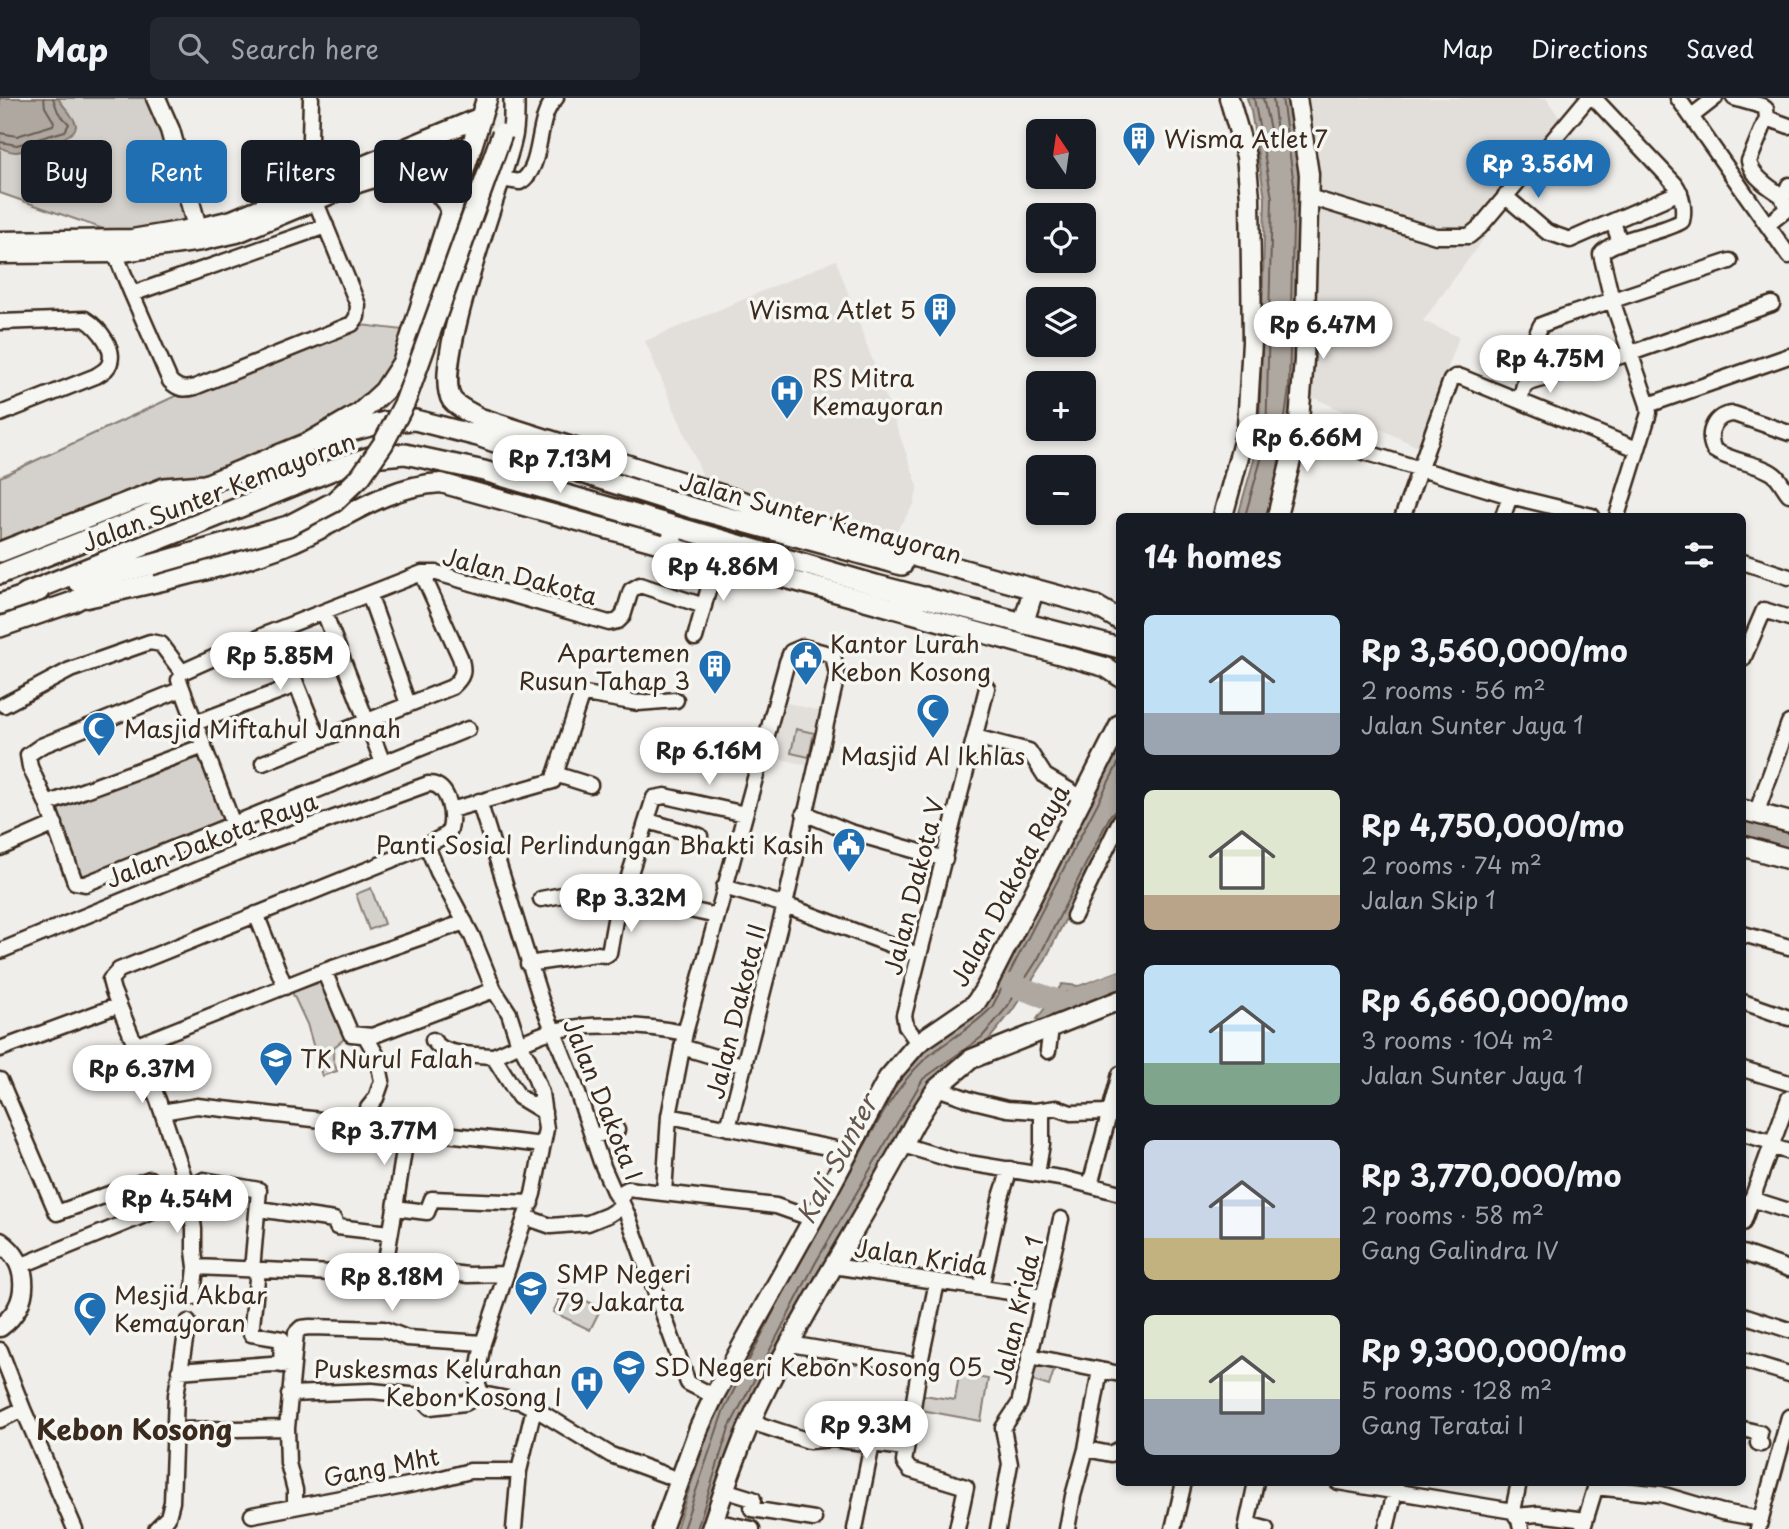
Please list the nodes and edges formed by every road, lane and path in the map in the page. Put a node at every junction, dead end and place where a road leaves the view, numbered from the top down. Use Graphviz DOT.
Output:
graph roads {
  1 [pos="156,98"];
  2 [pos="310,98"];
  3 [pos="513,98"];
  4 [pos="556,98"];
  5 [pos="1229,98"];
  6 [pos="1297,98"];
  7 [pos="1588,98"];
  8 [pos="1594,98"];
  9 [pos="1678,98"];
  10 [pos="1715,98"];
  11 [pos="1734,98"];
  12 [pos="484,107"];
  13 [pos="1692,116"];
  14 [pos="1767,118"];
  15 [pos="1789,126"];
  16 [pos="310,139"];
  17 [pos="500,178"];
  18 [pos="360,183"];
  19 [pos="1680,192"];
  20 [pos="1505,196"];
  21 [pos="1309,197"];
  22 [pos="1787,199"];
  23 [pos="308,203"];
  24 [pos="316,203"];
  25 [pos="452,210"];
  26 [pos="1611,222"];
  27 [pos="1767,225"];
  28 [pos="326,226"];
  29 [pos="199,235"];
  30 [pos="0,240"];
  31 [pos="1620,243"];
  32 [pos="115,253"];
  33 [pos="0,254"];
  34 [pos="1789,256"];
  35 [pos="1730,261"];
  36 [pos="132,294"];
  37 [pos="1612,300"];
  38 [pos="1772,304"];
  39 [pos="0,322"];
  40 [pos="412,331"];
  41 [pos="453,341"];
  42 [pos="1631,352"];
  43 [pos="1789,356"];
  44 [pos="1526,384"];
  45 [pos="1520,401"];
  46 [pos="1648,405"];
  47 [pos="462,408"];
  48 [pos="0,414"];
  49 [pos="514,428"];
  50 [pos="449,430"];
  51 [pos="1298,432"];
  52 [pos="1789,433"];
  53 [pos="310,442"];
  54 [pos="1637,449"];
  55 [pos="523,452"];
  56 [pos="421,457"];
  57 [pos="1420,468"];
  58 [pos="594,477"];
  59 [pos="205,485"];
  60 [pos="712,491"];
  61 [pos="1789,494"];
  62 [pos="1510,496"];
  63 [pos="588,502"];
  64 [pos="689,507"];
  65 [pos="1224,513"];
  66 [pos="1278,513"];
  67 [pos="1405,513"];
  68 [pos="1504,513"];
  69 [pos="1580,513"];
  70 [pos="1618,513"];
  71 [pos="672,536"];
  72 [pos="0,552"];
  73 [pos="718,558"];
  74 [pos="915,563"];
  75 [pos="1746,563"];
  76 [pos="130,570"];
  77 [pos="422,573"];
  78 [pos="0,574"];
  79 [pos="1789,577"];
  80 [pos="26,593"];
  81 [pos="369,594"];
  82 [pos="925,597"];
  83 [pos="1031,598"];
  84 [pos="74,602"];
  85 [pos="0,604"];
  86 [pos="704,606"];
  87 [pos="894,608"];
  88 [pos="324,612"];
  89 [pos="1116,618"];
  90 [pos="1789,618"];
  91 [pos="1116,620"];
  92 [pos="1023,624"];
  93 [pos="0,627"];
  94 [pos="275,631"];
  95 [pos="695,638"];
  96 [pos="1116,647"];
  97 [pos="1746,652"];
  98 [pos="181,672"];
  99 [pos="1116,674"];
  100 [pos="296,685"];
  101 [pos="987,688"];
  102 [pos="182,689"];
  103 [pos="676,699"];
  104 [pos="408,704"];
  105 [pos="4,705"];
  106 [pos="366,721"];
  107 [pos="195,723"];
  108 [pos="468,729"];
  109 [pos="1788,729"];
  110 [pos="1116,732"];
  111 [pos="975,737"];
  112 [pos="319,740"];
  113 [pos="204,746"];
  114 [pos="263,763"];
  115 [pos="383,763"];
  116 [pos="555,774"];
  117 [pos="590,785"];
  118 [pos="1084,799"];
  119 [pos="479,801"];
  120 [pos="47,804"];
  121 [pos="452,810"];
  122 [pos="1750,812"];
  123 [pos="804,813"];
  124 [pos="744,814"];
  125 [pos="648,821"];
  126 [pos="233,822"];
  127 [pos="1789,822"];
  128 [pos="55,824"];
  129 [pos="1116,829"];
  130 [pos="700,836"];
  131 [pos="427,846"];
  132 [pos="1746,847"];
  133 [pos="0,848"];
  134 [pos="243,850"];
  135 [pos="945,859"];
  136 [pos="1789,859"];
  137 [pos="724,887"];
  138 [pos="624,896"];
  139 [pos="541,899"];
  140 [pos="785,905"];
  141 [pos="256,914"];
  142 [pos="717,916"];
  143 [pos="1074,916"];
  144 [pos="465,922"];
  145 [pos="1746,935"];
  146 [pos="1789,947"];
  147 [pos="0,951"];
  148 [pos="918,955"];
  149 [pos="528,964"];
  150 [pos="324,971"];
  151 [pos="285,987"];
  152 [pos="494,990"];
  153 [pos="1116,1002"];
  154 [pos="1746,1003"];
  155 [pos="119,1005"];
  156 [pos="1789,1018"];
  157 [pos="1051,1028"];
  158 [pos="552,1031"];
  159 [pos="366,1037"];
  160 [pos="433,1040"];
  161 [pos="683,1040"];
  162 [pos="918,1043"];
  163 [pos="137,1045"];
  164 [pos="521,1045"];
  165 [pos="0,1049"];
  166 [pos="1048,1051"];
  167 [pos="493,1056"];
  168 [pos="745,1066"];
  169 [pos="1746,1070"];
  170 [pos="0,1080"];
  171 [pos="1789,1083"];
  172 [pos="937,1088"];
  173 [pos="1789,1098"];
  174 [pos="1116,1100"];
  175 [pos="1042,1111"];
  176 [pos="162,1112"];
  177 [pos="544,1112"];
  178 [pos="1109,1112"];
  179 [pos="668,1116"];
  180 [pos="367,1125"];
  181 [pos="728,1128"];
  182 [pos="407,1130"];
  183 [pos="617,1130"];
  184 [pos="1746,1135"];
  185 [pos="593,1136"];
  186 [pos="543,1145"];
  187 [pos="903,1145"];
  188 [pos="1776,1147"];
  189 [pos="847,1152"];
  190 [pos="1010,1170"];
  191 [pos="1037,1174"];
  192 [pos="150,1179"];
  193 [pos="1090,1185"];
  194 [pos="1116,1192"];
  195 [pos="189,1193"];
  196 [pos="664,1193"];
  197 [pos="1752,1196"];
  198 [pos="621,1199"];
  199 [pos="531,1202"];
  200 [pos="395,1208"];
  201 [pos="259,1209"];
  202 [pos="1789,1211"];
  203 [pos="1746,1214"];
  204 [pos="525,1217"];
  205 [pos="813,1219"];
  206 [pos="1061,1219"];
  207 [pos="390,1233"];
  208 [pos="0,1242"];
  209 [pos="1746,1254"];
  210 [pos="20,1266"];
  211 [pos="833,1266"];
  212 [pos="196,1267"];
  213 [pos="1789,1269"];
  214 [pos="255,1270"];
  215 [pos="384,1271"];
  216 [pos="506,1274"];
  217 [pos="937,1282"];
  218 [pos="981,1288"];
  219 [pos="193,1297"];
  220 [pos="1044,1297"];
  221 [pos="1746,1316"];
  222 [pos="188,1322"];
  223 [pos="0,1326"];
  224 [pos="1789,1331"];
  225 [pos="484,1343"];
  226 [pos="790,1344"];
  227 [pos="0,1350"];
  228 [pos="1029,1356"];
  229 [pos="1746,1361"];
  230 [pos="287,1365"];
  231 [pos="920,1366"];
  232 [pos="1100,1370"];
  233 [pos="180,1371"];
  234 [pos="1116,1373"];
  235 [pos="1789,1374"];
  236 [pos="289,1394"];
  237 [pos="482,1394"];
  238 [pos="714,1396"];
  239 [pos="534,1408"];
  240 [pos="23,1409"];
  241 [pos="1789,1417"];
  242 [pos="0,1420"];
  243 [pos="751,1422"];
  244 [pos="287,1428"];
  245 [pos="176,1430"];
  246 [pos="1746,1430"];
  247 [pos="872,1444"];
  248 [pos="1761,1444"];
  249 [pos="905,1448"];
  250 [pos="1086,1449"];
  251 [pos="1116,1451"];
  252 [pos="519,1471"];
  253 [pos="679,1480"];
  254 [pos="1183,1486"];
  255 [pos="1255,1486"];
  256 [pos="1361,1486"];
  257 [pos="1519,1486"];
  258 [pos="1596,1486"];
  259 [pos="1603,1486"];
  260 [pos="1678,1486"];
  261 [pos="724,1490"];
  262 [pos="1395,1492"];
  263 [pos="1674,1498"];
  264 [pos="295,1506"];
  265 [pos="252,1515"];
  266 [pos="814,1519"];
  267 [pos="1517,1519"];
  268 [pos="1759,1524"];
  269 [pos="713,1525"];
  270 [pos="1584,1525"];
  271 [pos="1247,1527"];
  272 [pos="75,1529"];
  273 [pos="156,1529"];
  274 [pos="514,1529"];
  275 [pos="662,1529"];
  276 [pos="752,1529"];
  277 [pos="855,1529"];
  278 [pos="957,1529"];
  279 [pos="998,1529"];
  280 [pos="1067,1529"];
  281 [pos="1173,1529"];
  282 [pos="1266,1529"];
  283 [pos="1386,1529"];
  1 -- 29 [label="street"];
  2 -- 16 [label="street"];
  3 -- 17 [label="main road"];
  3 -- 76 [label="main road, bridge"];
  4 -- 17 [label="street"];
  5 -- 65 [label="street"];
  6 -- 21 [label="street"];
  7 -- 20 [label="street"];
  8 -- 19 [label="street"];
  9 -- 13 [label="street"];
  10 -- 13 [label="street"];
  11 -- 14 [label="street"];
  12 -- 25 [label="main road"];
  12 -- 29 [label="street"];
  13 -- 27 [label="street"];
  14 -- 15 [label="street"];
  14 -- 22 [label="street"];
  17 -- 41 [label="main road"];
  18 -- 25 [label="street"];
  19 -- 26 [label="street"];
  19 -- 31 [label="street"];
  20 -- 21 [label="street"];
  20 -- 26 [label="street"];
  21 -- 51 [label="street"];
  22 -- 27 [label="street"];
  23 -- 29 [label="street"];
  24 -- 28 [label="street"];
  25 -- 40 [label="main road"];
  26 -- 31 [label="street"];
  27 -- 34 [label="street"];
  28 -- 36 [label="street"];
  28 -- 36 [label="street"];
  29 -- 30 [label="street"];
  29 -- 32 [label="street"];
  31 -- 37 [label="street"];
  32 -- 33 [label="street"];
  32 -- 36 [label="street"];
  35 -- 37 [label="street"];
  37 -- 42 [label="street"];
  37 -- 44 [label="street"];
  38 -- 42 [label="street"];
  39 -- 48 [label="street"];
  40 -- 41 [label="main road"];
  40 -- 53 [label="main road"];
  41 -- 47 [label="main road"];
  42 -- 44 [label="street"];
  42 -- 46 [label="street"];
  43 -- 46 [label="street"];
  44 -- 45 [label="street"];
  45 -- 54 [label="street"];
  45 -- 57 [label="street"];
  46 -- 54 [label="street"];
  47 -- 49 [label="main road"];
  47 -- 50 [label="main road"];
  49 -- 55 [label="main road"];
  49 -- 60 [label="main road"];
  50 -- 53 [label="main road, Jalan Sunter Kemayoran"];
  50 -- 55 [label="main road, Jalan Sunter Kemayoran"];
  50 -- 56 [label="main road"];
  51 -- 57 [label="street"];
  51 -- 66 [label="street"];
  52 -- 61 [label="street"];
  53 -- 59 [label="main road"];
  54 -- 70 [label="street"];
  55 -- 58 [label="main road, Jalan Sunter Kemayoran"];
  56 -- 63 [label="main road, Jalan Sunter Kemayoran"];
  56 -- 80 [label="main road, Jalan Sunter Kemayoran"];
  57 -- 62 [label="street"];
  57 -- 67 [label="street"];
  58 -- 63 [label="main road"];
  58 -- 64 [label="main road, Jalan Sunter Kemayoran"];
  59 -- 72 [label="main road"];
  59 -- 78 [label="main road"];
  60 -- 64 [label="main road"];
  60 -- 74 [label="main road"];
  62 -- 68 [label="street"];
  62 -- 69 [label="street"];
  63 -- 71 [label="main road, Jalan Sunter Kemayoran"];
  64 -- 74 [label="main road, Jalan Sunter Kemayoran"];
  71 -- 73 [label="street"];
  71 -- 82 [label="main road, Jalan Sunter Kemayoran"];
  71 -- 84 [label="street"];
  73 -- 86 [label="street"];
  73 -- 87 [label="street"];
  74 -- 83 [label="main road, Jalan Sunter Kemayoran"];
  74 -- 89 [label="main road"];
  75 -- 79 [label="street"];
  76 -- 80 [label="main road"];
  76 -- 84 [label="main road"];
  77 -- 81 [label="street, Jalan Dakota"];
  77 -- 86 [label="street, Jalan Dakota"];
  77 -- 104 [label="street, Jalan Dakota"];
  80 -- 85 [label="main road"];
  81 -- 88 [label="street, Jalan Dakota"];
  81 -- 104 [label="street"];
  82 -- 87 [label="main road"];
  82 -- 92 [label="main road, Jalan Sunter Kemayoran"];
  83 -- 91 [label="main road, Jalan Sunter Kemayoran"];
  83 -- 92 [label="main road"];
  84 -- 93 [label="main road"];
  86 -- 95 [label="street"];
  87 -- 99 [label="street"];
  88 -- 94 [label="street, Jalan Dakota"];
  88 -- 106 [label="street"];
  90 -- 97 [label="street"];
  92 -- 96 [label="main road, Jalan Sunter Kemayoran"];
  94 -- 98 [label="street, Jalan Dakota"];
  94 -- 100 [label="street"];
  98 -- 102 [label="street"];
  98 -- 105 [label="street"];
  100 -- 107 [label="street"];
  100 -- 112 [label="street"];
  101 -- 111 [label="street, Jalan Dakota V"];
  102 -- 107 [label="street"];
  102 -- 120 [label="street"];
  103 -- 116 [label="street"];
  104 -- 106 [label="street, Jalan Dakota"];
  106 -- 112 [label="street, Jalan Dakota"];
  106 -- 115 [label="street"];
  107 -- 113 [label="street"];
  108 -- 115 [label="street"];
  109 -- 122 [label="street"];
  110 -- 118 [label="street, Jalan Dakota Raya"];
  111 -- 118 [label="street"];
  111 -- 135 [label="street, Jalan Dakota V"];
  112 -- 114 [label="street, Jalan Dakota"];
  113 -- 120 [label="street"];
  113 -- 126 [label="street"];
  115 -- 126 [label="street"];
  116 -- 117 [label="street"];
  116 -- 119 [label="street"];
  118 -- 162 [label="street, Jalan Dakota Raya"];
  119 -- 121 [label="street"];
  119 -- 149 [label="street, Jalan Dakota I"];
  120 -- 128 [label="street"];
  121 -- 131 [label="street"];
  121 -- 134 [label="street, Jalan Dakota Raya"];
  122 -- 127 [label="main road"];
  123 -- 124 [label="street, Jalan Dakota II"];
  123 -- 135 [label="street"];
  123 -- 140 [label="street, Jalan Dakota II"];
  124 -- 125 [label="street"];
  124 -- 137 [label="street, Jalan Dakota II"];
  125 -- 130 [label="street"];
  125 -- 138 [label="street"];
  126 -- 128 [label="street"];
  126 -- 134 [label="street"];
  128 -- 133 [label="street"];
  129 -- 143 [label="street"];
  131 -- 141 [label="street"];
  131 -- 144 [label="street"];
  132 -- 136 [label="main road"];
  134 -- 147 [label="street, Jalan Dakota Raya"];
  135 -- 148 [label="street, Jalan Dakota V"];
  137 -- 140 [label="street, Jalan Dakota II"];
  137 -- 142 [label="street"];
  138 -- 139 [label="street"];
  138 -- 142 [label="street"];
  138 -- 149 [label="street"];
  140 -- 148 [label="street, Jalan Dakota II"];
  140 -- 168 [label="street, Jalan Dakota II"];
  141 -- 151 [label="street"];
  141 -- 155 [label="street"];
  142 -- 161 [label="street"];
  144 -- 150 [label="street"];
  144 -- 152 [label="street"];
  145 -- 146 [label="street"];
  148 -- 162 [label="street, Jalan Dakota V"];
  149 -- 158 [label="street, Jalan Dakota I"];
  150 -- 151 [label="street"];
  150 -- 159 [label="street"];
  151 -- 163 [label="street"];
  152 -- 159 [label="street"];
  152 -- 164 [label="street"];
  153 -- 157 [label="street"];
  154 -- 156 [label="street"];
  155 -- 163 [label="street"];
  155 -- 165 [label="street"];
  157 -- 166 [label="street"];
  157 -- 172 [label="street"];
  158 -- 161 [label="street"];
  158 -- 164 [label="street"];
  158 -- 185 [label="street, Jalan Dakota I"];
  159 -- 180 [label="street"];
  160 -- 167 [label="street"];
  161 -- 168 [label="street"];
  161 -- 179 [label="street"];
  162 -- 189 [label="street, Jalan Dakota Raya"];
  163 -- 176 [label="street"];
  164 -- 167 [label="street"];
  164 -- 177 [label="street"];
  167 -- 177 [label="street"];
  168 -- 181 [label="street, Jalan Dakota II"];
  169 -- 171 [label="street"];
  170 -- 192 [label="street"];
  172 -- 175 [label="street"];
  172 -- 187 [label="street"];
  173 -- 188 [label="street"];
  174 -- 178 [label="street"];
  175 -- 178 [label="street"];
  175 -- 191 [label="street"];
  176 -- 180 [label="street"];
  176 -- 195 [label="street"];
  177 -- 186 [label="street"];
  178 -- 193 [label="street"];
  179 -- 181 [label="street"];
  179 -- 196 [label="street"];
  180 -- 182 [label="street"];
  181 -- 189 [label="street"];
  182 -- 186 [label="street"];
  182 -- 200 [label="street"];
  183 -- 185 [label="street"];
  184 -- 188 [label="street"];
  185 -- 198 [label="street, Jalan Dakota I"];
  186 -- 199 [label="street"];
  187 -- 190 [label="street"];
  187 -- 211 [label="street"];
  188 -- 197 [label="street"];
  189 -- 205 [label="street, Jalan Dakota Raya"];
  190 -- 191 [label="street"];
  190 -- 218 [label="street"];
  191 -- 193 [label="street"];
  193 -- 194 [label="street"];
  195 -- 201 [label="street"];
  195 -- 210 [label="street"];
  195 -- 212 [label="street"];
  196 -- 198 [label="street"];
  196 -- 205 [label="street"];
  197 -- 202 [label="street"];
  197 -- 203 [label="street"];
  198 -- 204 [label="street"];
  198 -- 238 [label="street, Jalan Dakota I"];
  199 -- 200 [label="street"];
  199 -- 204 [label="street"];
  200 -- 207 [label="street"];
  201 -- 207 [label="street"];
  201 -- 214 [label="street"];
  204 -- 216 [label="street"];
  205 -- 238 [label="street, Jalan Dakota Raya"];
  206 -- 220 [label="street, Jalan Krida 1"];
  207 -- 215 [label="street"];
  208 -- 210 [label="street"];
  209 -- 213 [label="street"];
  210 -- 223 [label="street"];
  211 -- 217 [label="street, Jalan Krida"];
  211 -- 226 [label="street"];
  212 -- 214 [label="street"];
  212 -- 219 [label="street"];
  214 -- 215 [label="street"];
  214 -- 230 [label="street, Gang Mht"];
  215 -- 216 [label="street"];
  216 -- 225 [label="street"];
  217 -- 218 [label="street, Jalan Krida"];
  217 -- 231 [label="street"];
  218 -- 220 [label="street, Jalan Krida"];
  220 -- 228 [label="street, Jalan Krida 1"];
  221 -- 224 [label="street"];
  222 -- 233 [label="street"];
  225 -- 230 [label="street, Gang Mht"];
  225 -- 237 [label="street"];
  226 -- 231 [label="street"];
  226 -- 243 [label="street"];
  227 -- 240 [label="street"];
  228 -- 232 [label="street"];
  228 -- 279 [label="street, Jalan Krida 1"];
  229 -- 235 [label="street"];
  230 -- 233 [label="street"];
  230 -- 236 [label="street, Gang Mht"];
  231 -- 249 [label="street"];
  232 -- 234 [label="street"];
  232 -- 250 [label="street"];
  233 -- 245 [label="street"];
  236 -- 237 [label="street"];
  236 -- 244 [label="street, Gang Mht"];
  237 -- 239 [label="street"];
  238 -- 253 [label="street, Jalan Dakota Raya"];
  239 -- 252 [label="street"];
  239 -- 253 [label="street"];
  240 -- 242 [label="street"];
  240 -- 272 [label="street"];
  241 -- 268 [label="street"];
  243 -- 247 [label="street"];
  243 -- 261 [label="street"];
  244 -- 245 [label="street"];
  244 -- 264 [label="street, Gang Mht"];
  245 -- 273 [label="street"];
  246 -- 248 [label="street"];
  247 -- 249 [label="street"];
  247 -- 277 [label="street"];
  249 -- 278 [label="street"];
  250 -- 251 [label="street"];
  250 -- 280 [label="street"];
  252 -- 264 [label="street, Gang Mht"];
  252 -- 274 [label="street"];
  253 -- 275 [label="street, Jalan Dakota Raya"];
  254 -- 281 [label="street"];
  255 -- 271 [label="street"];
  256 -- 262 [label="street"];
  257 -- 267 [label="street"];
  258 -- 270 [label="street"];
  259 -- 263 [label="street"];
  260 -- 263 [label="street"];
  261 -- 266 [label="street"];
  261 -- 269 [label="street"];
  262 -- 267 [label="street"];
  262 -- 283 [label="street"];
  263 -- 268 [label="street"];
  264 -- 265 [label="street, Gang Mht"];
  267 -- 270 [label="street"];
  269 -- 276 [label="street"];
  271 -- 282 [label="street"];
}
